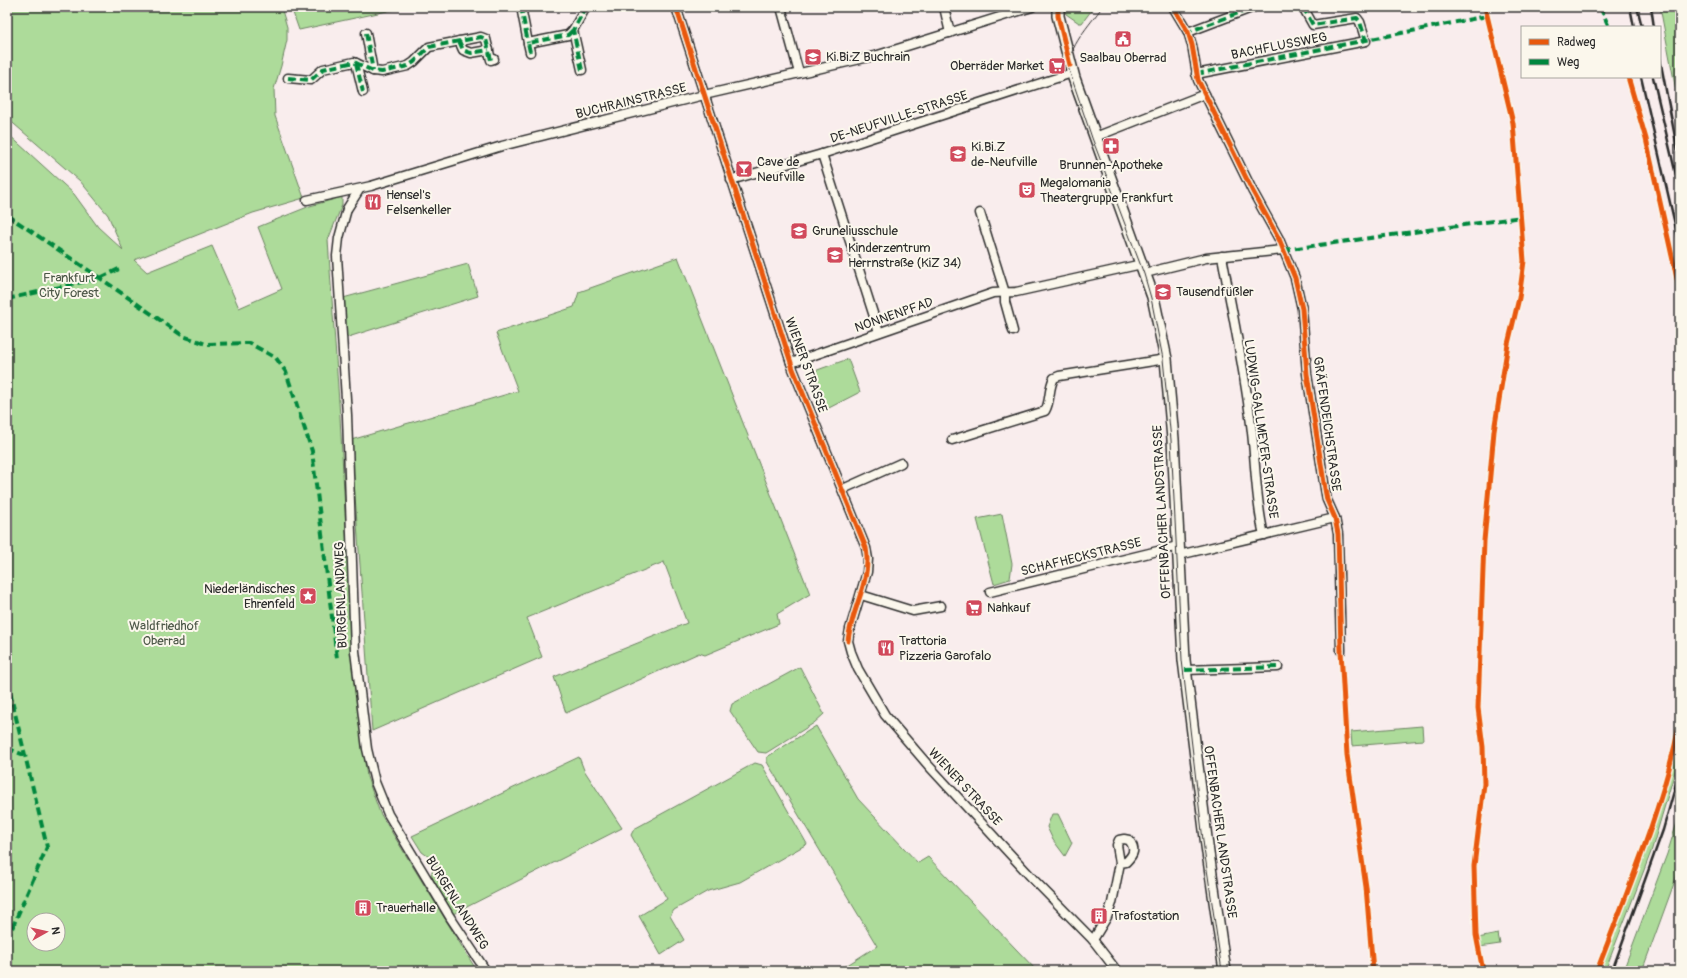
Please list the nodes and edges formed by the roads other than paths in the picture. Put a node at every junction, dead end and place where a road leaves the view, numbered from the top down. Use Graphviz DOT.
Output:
graph roads {
  1 [pos="525,7"];
  2 [pos="586,7"];
  3 [pos="676,7"];
  4 [pos="781,7"];
  5 [pos="944,7"];
  6 [pos="1032,7"];
  7 [pos="1058,7"];
  8 [pos="1173,7"];
  9 [pos="1254,7"];
  10 [pos="1303,7"];
  11 [pos="573,30"];
  12 [pos="1188,32"];
  13 [pos="366,33"];
  14 [pos="950,33"];
  15 [pos="459,41"];
  16 [pos="528,43"];
  17 [pos="489,50"];
  18 [pos="530,52"];
  19 [pos="494,59"];
  20 [pos="356,63"];
  21 [pos="1071,69"];
  22 [pos="582,70"];
  23 [pos="373,71"];
  24 [pos="799,73"];
  25 [pos="1196,74"];
  26 [pos="288,78"];
  27 [pos="363,92"];
  28 [pos="1205,94"];
  29 [pos="704,95"];
  30 [pos="1095,137"];
  31 [pos="822,154"];
  32 [pos="731,180"];
  33 [pos="359,190"];
  34 [pos="307,200"];
  35 [pos="980,213"];
  36 [pos="1283,250"];
  37 [pos="1222,256"];
  38 [pos="1144,269"];
  39 [pos="1005,293"];
  40 [pos="1013,331"];
  41 [pos="879,332"];
  42 [pos="1166,359"];
  43 [pos="791,363"];
  44 [pos="952,440"];
  45 [pos="901,463"];
  46 [pos="843,489"];
  47 [pos="1335,518"];
  48 [pos="1264,535"];
  49 [pos="1178,551"];
  50 [pos="990,592"];
  51 [pos="861,595"];
  52 [pos="941,606"];
  53 [pos="1341,650"];
  54 [pos="1278,667"];
  55 [pos="1185,670"];
  56 [pos="1120,863"];
  57 [pos="1093,940"];
  58 [pos="486,971"];
  59 [pos="1117,971"];
  60 [pos="1225,971"];
  1 -- 16 [label="street"];
  2 -- 11 [label="street"];
  3 -- 29 [label="street, WIENER STRASSE"];
  4 -- 24 [label="street"];
  5 -- 14 [label="street"];
  6 -- 14 [label="street, BUCHRAINSTRASSE"];
  7 -- 21 [label="main road, OFFENBACHER LANDSTRASSE"];
  8 -- 12 [label="street, GRÄFENDEICHSTRASSE"];
  9 -- 12 [label="street"];
  10 -- 25 [label="street, BACHFLUSSWEG"];
  11 -- 16 [label="street"];
  11 -- 22 [label="street"];
  12 -- 25 [label="street, GRÄFENDEICHSTRASSE"];
  13 -- 23 [label="street"];
  14 -- 24 [label="street, BUCHRAINSTRASSE"];
  15 -- 17 [label="street"];
  15 -- 17 [label="street"];
  15 -- 23 [label="street"];
  16 -- 18 [label="street"];
  17 -- 19 [label="street"];
  20 -- 23 [label="street"];
  20 -- 26 [label="street"];
  20 -- 27 [label="street"];
  21 -- 30 [label="main road, OFFENBACHER LANDSTRASSE"];
  21 -- 31 [label="street, DE-NEUFVILLE-STRASSE"];
  24 -- 29 [label="street, BUCHRAINSTRASSE"];
  25 -- 28 [label="street, GRÄFENDEICHSTRASSE"];
  28 -- 30 [label="street"];
  28 -- 36 [label="street, GRÄFENDEICHSTRASSE"];
  29 -- 32 [label="street, WIENER STRASSE"];
  29 -- 33 [label="street, BUCHRAINSTRASSE"];
  30 -- 38 [label="main road, OFFENBACHER LANDSTRASSE"];
  31 -- 32 [label="street, DE-NEUFVILLE-STRASSE"];
  31 -- 41 [label="street"];
  32 -- 43 [label="street, WIENER STRASSE"];
  33 -- 34 [label="street, BUCHRAINSTRASSE"];
  33 -- 58 [label="street, BURGENLANDWEG"];
  35 -- 39 [label="street"];
  36 -- 37 [label="street, NONNENPFAD"];
  36 -- 47 [label="street, GRÄFENDEICHSTRASSE"];
  37 -- 38 [label="street, NONNENPFAD"];
  37 -- 48 [label="street, LUDWIG-GALLMEYER-STRASSE"];
  38 -- 39 [label="street, NONNENPFAD"];
  38 -- 42 [label="main road, OFFENBACHER LANDSTRASSE"];
  39 -- 40 [label="street"];
  39 -- 41 [label="street, NONNENPFAD"];
  41 -- 43 [label="street, NONNENPFAD"];
  42 -- 44 [label="street"];
  42 -- 49 [label="main road, OFFENBACHER LANDSTRASSE"];
  43 -- 46 [label="street, WIENER STRASSE"];
  45 -- 46 [label="street"];
  46 -- 51 [label="street, WIENER STRASSE"];
  47 -- 48 [label="street, SCHAFHECKSTRASSE"];
  47 -- 53 [label="street, GRÄFENDEICHSTRASSE"];
  48 -- 49 [label="street, SCHAFHECKSTRASSE"];
  49 -- 50 [label="street, SCHAFHECKSTRASSE"];
  49 -- 55 [label="main road, OFFENBACHER LANDSTRASSE"];
  51 -- 52 [label="street"];
  51 -- 57 [label="street, WIENER STRASSE"];
  54 -- 55 [label="street"];
  55 -- 60 [label="main road, OFFENBACHER LANDSTRASSE"];
  56 -- 57 [label="street"];
  57 -- 59 [label="street, WIENER STRASSE"];
}
